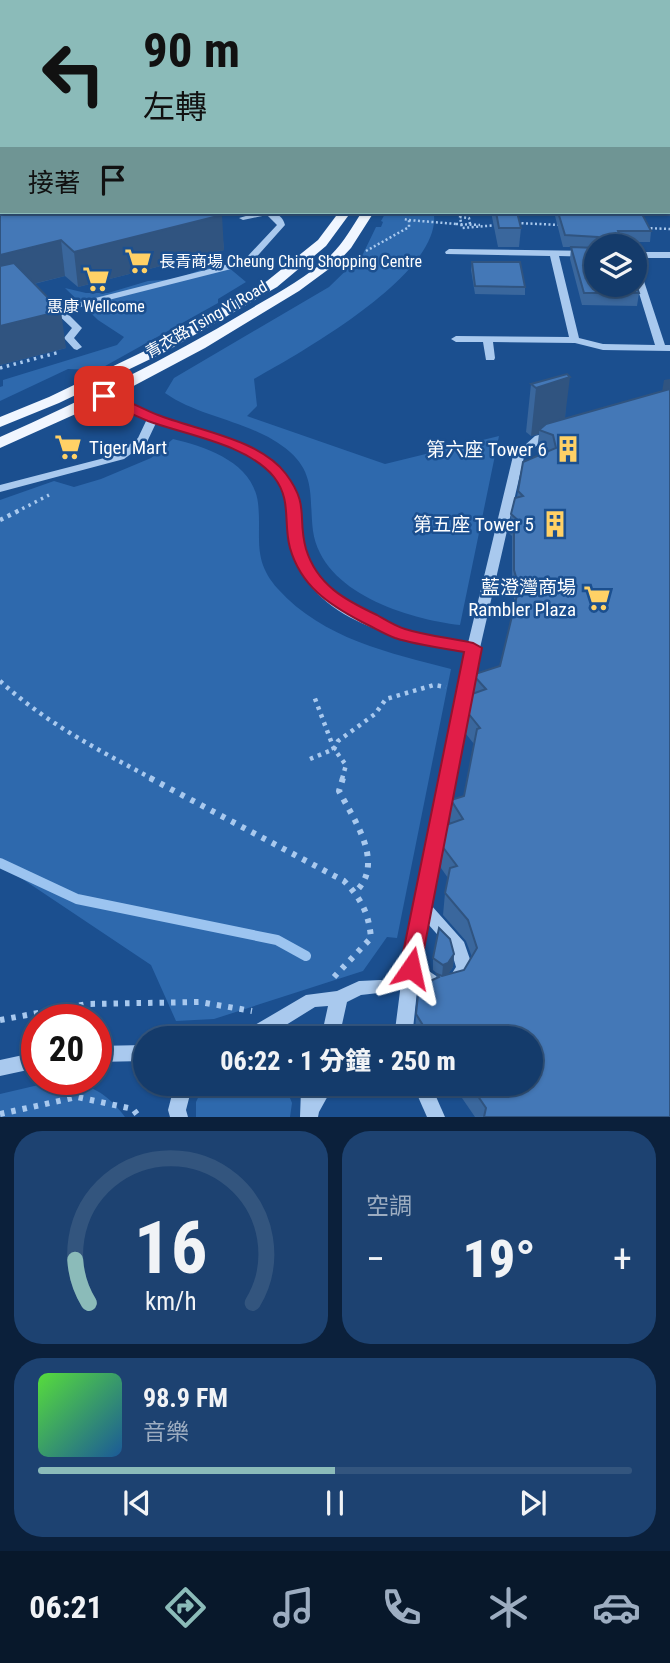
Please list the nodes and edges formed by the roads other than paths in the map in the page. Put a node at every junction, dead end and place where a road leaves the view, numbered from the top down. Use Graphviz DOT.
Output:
graph roads {
  1 [pos="260,214"];
  2 [pos="271,214"];
  3 [pos="344,214"];
  4 [pos="367,214"];
  5 [pos="243,218"];
  6 [pos="449,252"];
  7 [pos="554,254"];
  8 [pos="584,254"];
  9 [pos="647,255"];
  10 [pos="670,255"];
  11 [pos="647,297"];
  12 [pos="50,302"];
  13 [pos="59,310"];
  14 [pos="456,339"];
  15 [pos="488,339"];
  16 [pos="575,340"];
  17 [pos="77,347"];
  18 [pos="666,348"];
  19 [pos="489,358"];
  20 [pos="104,396"];
  21 [pos="153,418"];
  22 [pos="0,422"];
  23 [pos="565,431"];
  24 [pos="0,443"];
  25 [pos="519,456"];
  26 [pos="544,457"];
  27 [pos="0,489"];
  28 [pos="473,648"];
  29 [pos="423,906"];
  30 [pos="411,968"];
  31 [pos="381,987"];
  32 [pos="339,998"];
  33 [pos="267,1026"];
  34 [pos="333,1026"];
  35 [pos="404,1026"];
  36 [pos="133,1053"];
  37 [pos="112,1054"];
  38 [pos="21,1063"];
  39 [pos="0,1068"];
  40 [pos="181,1096"];
  41 [pos="319,1096"];
  42 [pos="427,1096"];
  43 [pos="310,1113"];
  44 [pos="179,1117"];
  45 [pos="436,1117"];
  1 -- 5 [label="street"];
  2 -- 13 [label="street"];
  3 -- 22 [label="main road, 青衣路 Tsing Yi Road"];
  4 -- 20 [label="main road, 青衣路 Tsing Yi Road"];
  6 -- 7 [label="street"];
  7 -- 8 [label="street"];
  7 -- 16 [label="street"];
  9 -- 10 [label="street"];
  11 -- 18 [label="street"];
  12 -- 13 [label="street"];
  13 -- 17 [label="street"];
  14 -- 15 [label="street"];
  15 -- 16 [label="street"];
  15 -- 19 [label="street"];
  16 -- 18 [label="street"];
  20 -- 21 [label="street"];
  20 -- 24 [label="main road, 青衣路 Tsing Yi Road"];
  21 -- 27 [label="street"];
  21 -- 28 [label="street"];
  23 -- 25 [label="street"];
  25 -- 26 [label="street"];
  25 -- 28 [label="street"];
  28 -- 29 [label="street"];
  29 -- 30 [label="street"];
  29 -- 30 [label="street"];
  30 -- 35 [label="street"];
  31 -- 32 [label="street"];
  32 -- 33 [label="street"];
  32 -- 34 [label="street"];
  36 -- 37 [label="street"];
  38 -- 39 [label="street"];
  40 -- 44 [label="street"];
  41 -- 43 [label="street"];
  42 -- 45 [label="street"];
}
